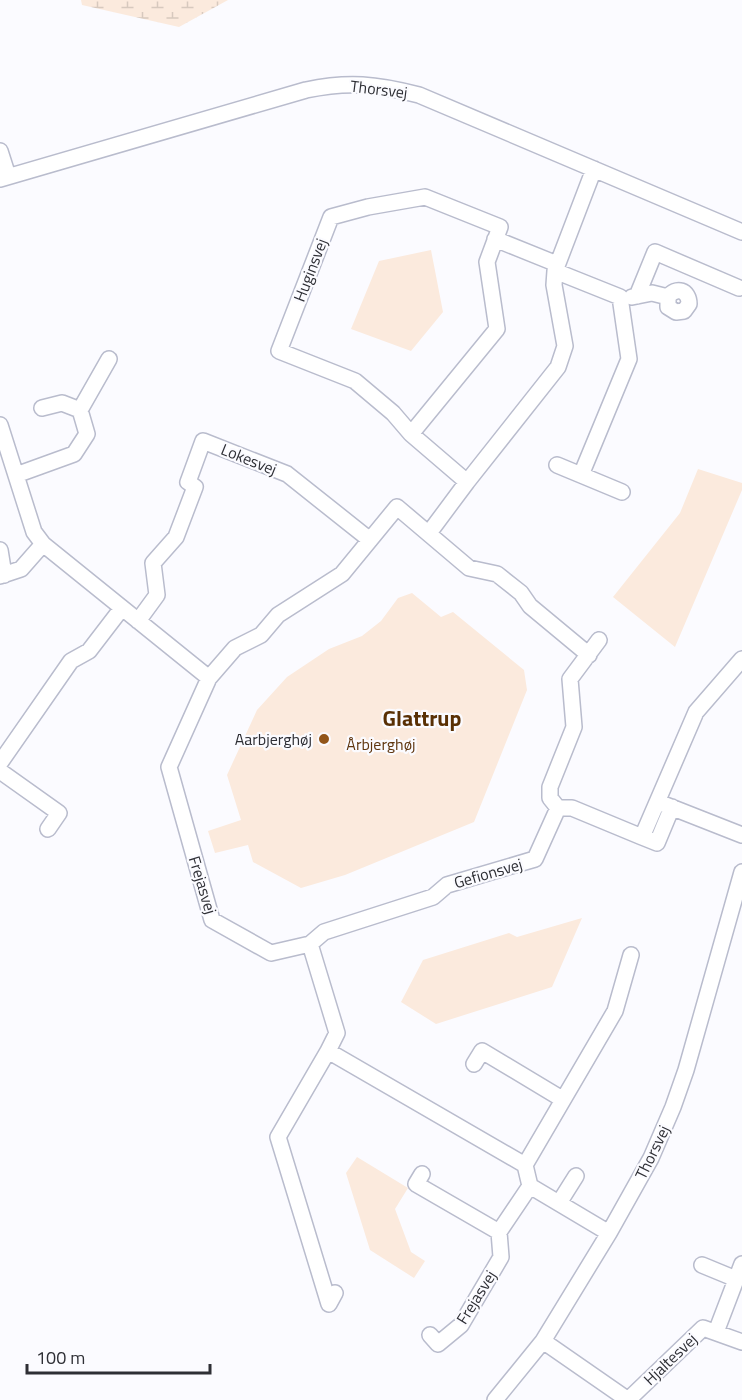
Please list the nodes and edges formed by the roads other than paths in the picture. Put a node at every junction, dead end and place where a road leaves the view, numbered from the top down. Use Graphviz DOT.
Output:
graph roads {
  1 [pos="0,151"];
  2 [pos="594,169"];
  3 [pos="4,177"];
  4 [pos="742,232"];
  5 [pos="495,239"];
  6 [pos="556,268"];
  7 [pos="739,288"];
  8 [pos="637,296"];
  9 [pos="620,297"];
  10 [pos="668,297"];
  11 [pos="109,358"];
  12 [pos="42,408"];
  13 [pos="80,410"];
  14 [pos="0,425"];
  15 [pos="411,434"];
  16 [pos="557,465"];
  17 [pos="16,475"];
  18 [pos="581,475"];
  19 [pos="466,482"];
  20 [pos="622,492"];
  21 [pos="429,533"];
  22 [pos="370,540"];
  23 [pos="43,544"];
  24 [pos="0,550"];
  25 [pos="2,576"];
  26 [pos="122,608"];
  27 [pos="138,621"];
  28 [pos="599,640"];
  29 [pos="589,655"];
  30 [pos="742,659"];
  31 [pos="209,678"];
  32 [pos="0,763"];
  33 [pos="0,771"];
  34 [pos="665,804"];
  35 [pos="558,808"];
  36 [pos="48,829"];
  37 [pos="742,835"];
  38 [pos="742,872"];
  39 [pos="310,944"];
  40 [pos="631,955"];
  41 [pos="328,1051"];
  42 [pos="474,1064"];
  43 [pos="562,1099"];
  44 [pos="525,1165"];
  45 [pos="422,1174"];
  46 [pos="576,1176"];
  47 [pos="530,1186"];
  48 [pos="559,1203"];
  49 [pos="499,1232"];
  50 [pos="609,1233"];
  51 [pos="702,1265"];
  52 [pos="739,1271"];
  53 [pos="335,1293"];
  54 [pos="716,1332"];
  55 [pos="430,1335"];
  56 [pos="543,1341"];
  57 [pos="742,1342"];
  58 [pos="495,1400"];
  59 [pos="628,1400"];
  1 -- 3 [label="street"];
  2 -- 3 [label="street, Thorsvej"];
  2 -- 4 [label="street, Thorsvej"];
  2 -- 6 [label="street"];
  5 -- 6 [label="street"];
  5 -- 15 [label="street"];
  5 -- 15 [label="street, Huginsvej"];
  6 -- 9 [label="street"];
  6 -- 19 [label="street"];
  7 -- 8 [label="street"];
  8 -- 9 [label="street"];
  8 -- 10 [label="street"];
  9 -- 18 [label="street"];
  11 -- 13 [label="street"];
  12 -- 13 [label="street"];
  13 -- 17 [label="street"];
  14 -- 17 [label="street"];
  15 -- 19 [label="street, Huginsvej"];
  16 -- 18 [label="street"];
  17 -- 23 [label="street"];
  18 -- 20 [label="street"];
  19 -- 21 [label="street"];
  21 -- 22 [label="street"];
  21 -- 29 [label="street"];
  22 -- 27 [label="street, Lokesvej"];
  22 -- 31 [label="street"];
  23 -- 25 [label="street"];
  23 -- 26 [label="street"];
  24 -- 25 [label="street"];
  26 -- 27 [label="street"];
  26 -- 32 [label="street"];
  27 -- 31 [label="street"];
  28 -- 29 [label="street"];
  29 -- 35 [label="street"];
  30 -- 34 [label="street"];
  31 -- 39 [label="street, Frejasvej"];
  33 -- 36 [label="street"];
  34 -- 35 [label="street"];
  34 -- 37 [label="street"];
  35 -- 39 [label="street, Gefionsvej"];
  38 -- 50 [label="street, Thorsvej"];
  39 -- 41 [label="street"];
  40 -- 43 [label="street"];
  41 -- 44 [label="street"];
  41 -- 53 [label="street"];
  42 -- 43 [label="street"];
  43 -- 44 [label="street"];
  44 -- 47 [label="street"];
  45 -- 49 [label="street"];
  46 -- 48 [label="street"];
  47 -- 48 [label="street"];
  47 -- 49 [label="street"];
  48 -- 50 [label="street"];
  49 -- 55 [label="street, Frejasvej"];
  50 -- 56 [label="street, Thorsvej"];
  51 -- 52 [label="street"];
  52 -- 54 [label="street, Hjaltesvej"];
  54 -- 57 [label="street, Hjaltesvej"];
  54 -- 59 [label="street, Hjaltesvej"];
  56 -- 58 [label="street, Thorsvej"];
  56 -- 59 [label="street, Hjaltesvej"];
}
